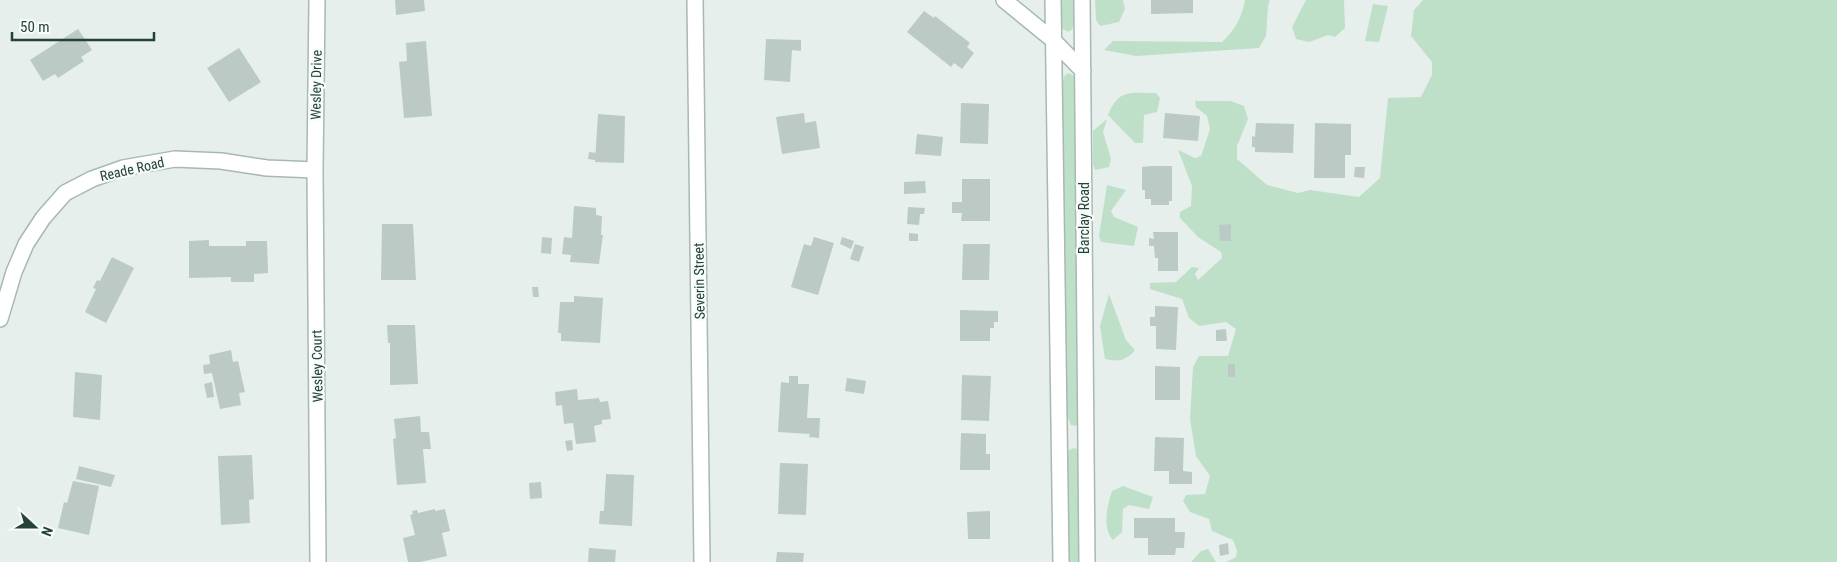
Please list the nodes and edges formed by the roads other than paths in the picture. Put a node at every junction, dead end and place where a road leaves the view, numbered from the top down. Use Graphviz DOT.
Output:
graph roads {
  1 [pos="318,0"];
  2 [pos="695,0"];
  3 [pos="1004,0"];
  4 [pos="1054,0"];
  5 [pos="1082,0"];
  6 [pos="1053,40"];
  7 [pos="1083,71"];
  8 [pos="315,170"];
  9 [pos="0,319"];
  10 [pos="1059,437"];
  11 [pos="1086,437"];
  12 [pos="318,562"];
  13 [pos="702,562"];
  14 [pos="1061,562"];
  15 [pos="1087,562"];
  1 -- 8 [label="street, Wesley Drive"];
  2 -- 13 [label="street, Severin Street"];
  3 -- 6 [label="street"];
  4 -- 6 [label="street, Barclay Road"];
  5 -- 7 [label="street, Barclay Road"];
  6 -- 7 [label="street"];
  6 -- 10 [label="street, Barclay Road"];
  7 -- 11 [label="street, Barclay Road"];
  8 -- 9 [label="street, Reade Road"];
  8 -- 12 [label="street, Wesley Court"];
  10 -- 11 [label="street"];
  10 -- 14 [label="street, Barclay Road"];
  11 -- 15 [label="street, Barclay Road"];
}
